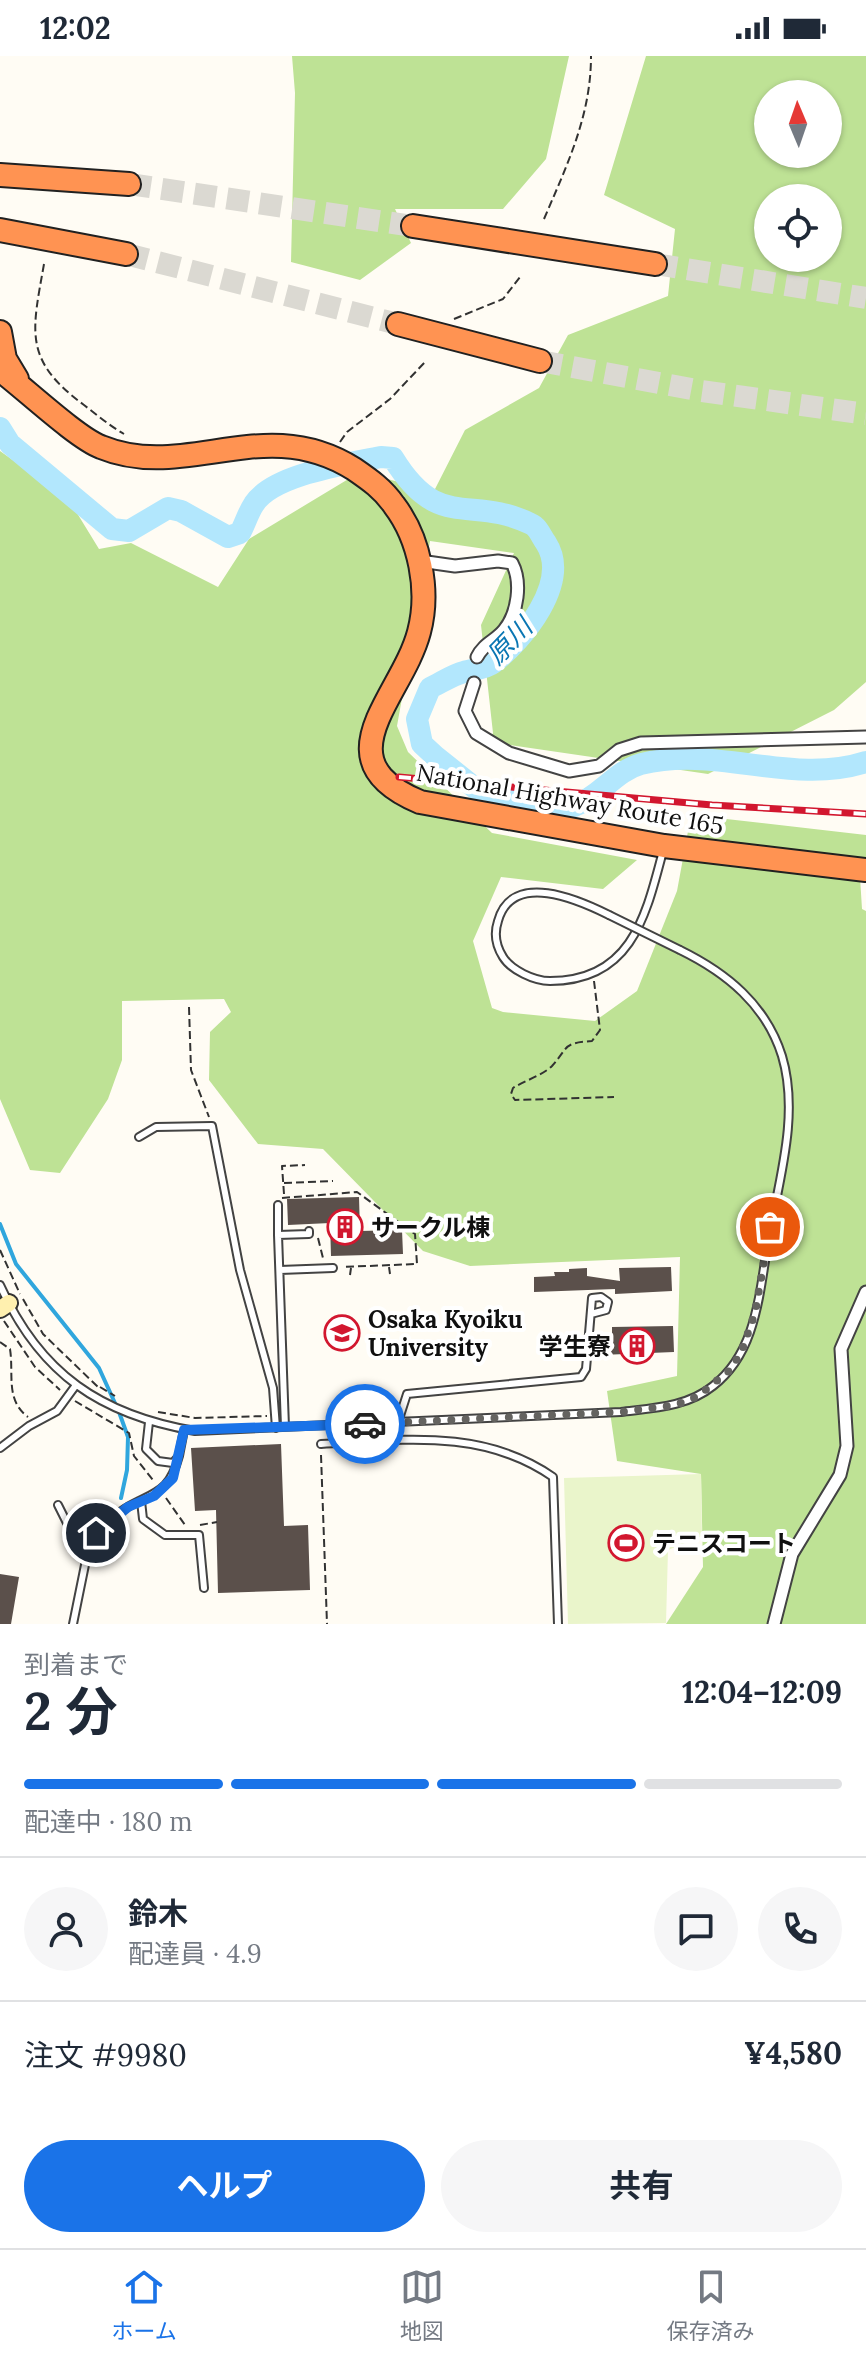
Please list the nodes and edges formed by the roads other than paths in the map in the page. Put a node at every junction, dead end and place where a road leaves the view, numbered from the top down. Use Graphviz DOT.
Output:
graph roads {
  1 [pos="0,175"];
  2 [pos="129,184"];
  3 [pos="413,226"];
  4 [pos="0,230"];
  5 [pos="126,254"];
  6 [pos="655,264"];
  7 [pos="0,315"];
  8 [pos="0,323"];
  9 [pos="398,324"];
  10 [pos="0,332"];
  11 [pos="540,361"];
  12 [pos="0,370"];
  13 [pos="22,387"];
  14 [pos="420,561"];
  15 [pos="477,657"];
  16 [pos="474,683"];
  17 [pos="866,737"];
  18 [pos="664,846"];
  19 [pos="866,870"];
  20 [pos="139,1137"];
  21 [pos="278,1205"];
  22 [pos="309,1232"];
  23 [pos="278,1235"];
  24 [pos="333,1268"];
  25 [pos="280,1270"];
  26 [pos="0,1285"];
  27 [pos="866,1292"];
  28 [pos="4,1309"];
  29 [pos="591,1314"];
  30 [pos="76,1385"];
  31 [pos="149,1422"];
  32 [pos="398,1422"];
  33 [pos="285,1427"];
  34 [pos="276,1428"];
  35 [pos="184,1430"];
  36 [pos="321,1444"];
  37 [pos="0,1448"];
  38 [pos="179,1456"];
  39 [pos="141,1501"];
  40 [pos="58,1505"];
  41 [pos="96,1533"];
  42 [pos="204,1588"];
  43 [pos="73,1624"];
  44 [pos="558,1624"];
  45 [pos="774,1624"];
  1 -- 2 [label="highway"];
  3 -- 6 [label="highway"];
  4 -- 5 [label="highway"];
  7 -- 8 [label="highway"];
  9 -- 11 [label="highway"];
  10 -- 13 [label="highway"];
  12 -- 13 [label="highway, National Highway Route 165"];
  13 -- 14 [label="highway, National Highway Route 165"];
  14 -- 15 [label="street"];
  14 -- 18 [label="highway, National Highway Route 165"];
  16 -- 17 [label="street"];
  18 -- 19 [label="highway, National Highway Route 165"];
  18 -- 32 [label="lane, bridge"];
  20 -- 34 [label="lane"];
  21 -- 23 [label="lane"];
  22 -- 23 [label="lane"];
  23 -- 25 [label="lane"];
  24 -- 25 [label="lane"];
  25 -- 33 [label="lane"];
  26 -- 28 [label="lane"];
  27 -- 45 [label="street"];
  28 -- 30 [label="lane"];
  29 -- 32 [label="lane"];
  30 -- 31 [label="lane"];
  30 -- 37 [label="lane"];
  31 -- 35 [label="lane"];
  31 -- 38 [label="lane"];
  32 -- 33 [label="lane"];
  33 -- 34 [label="lane"];
  34 -- 35 [label="lane"];
  35 -- 38 [label="lane"];
  36 -- 44 [label="lane"];
  38 -- 39 [label="lane"];
  39 -- 41 [label="lane"];
  39 -- 42 [label="lane"];
  40 -- 41 [label="lane"];
  41 -- 43 [label="lane"];
}
